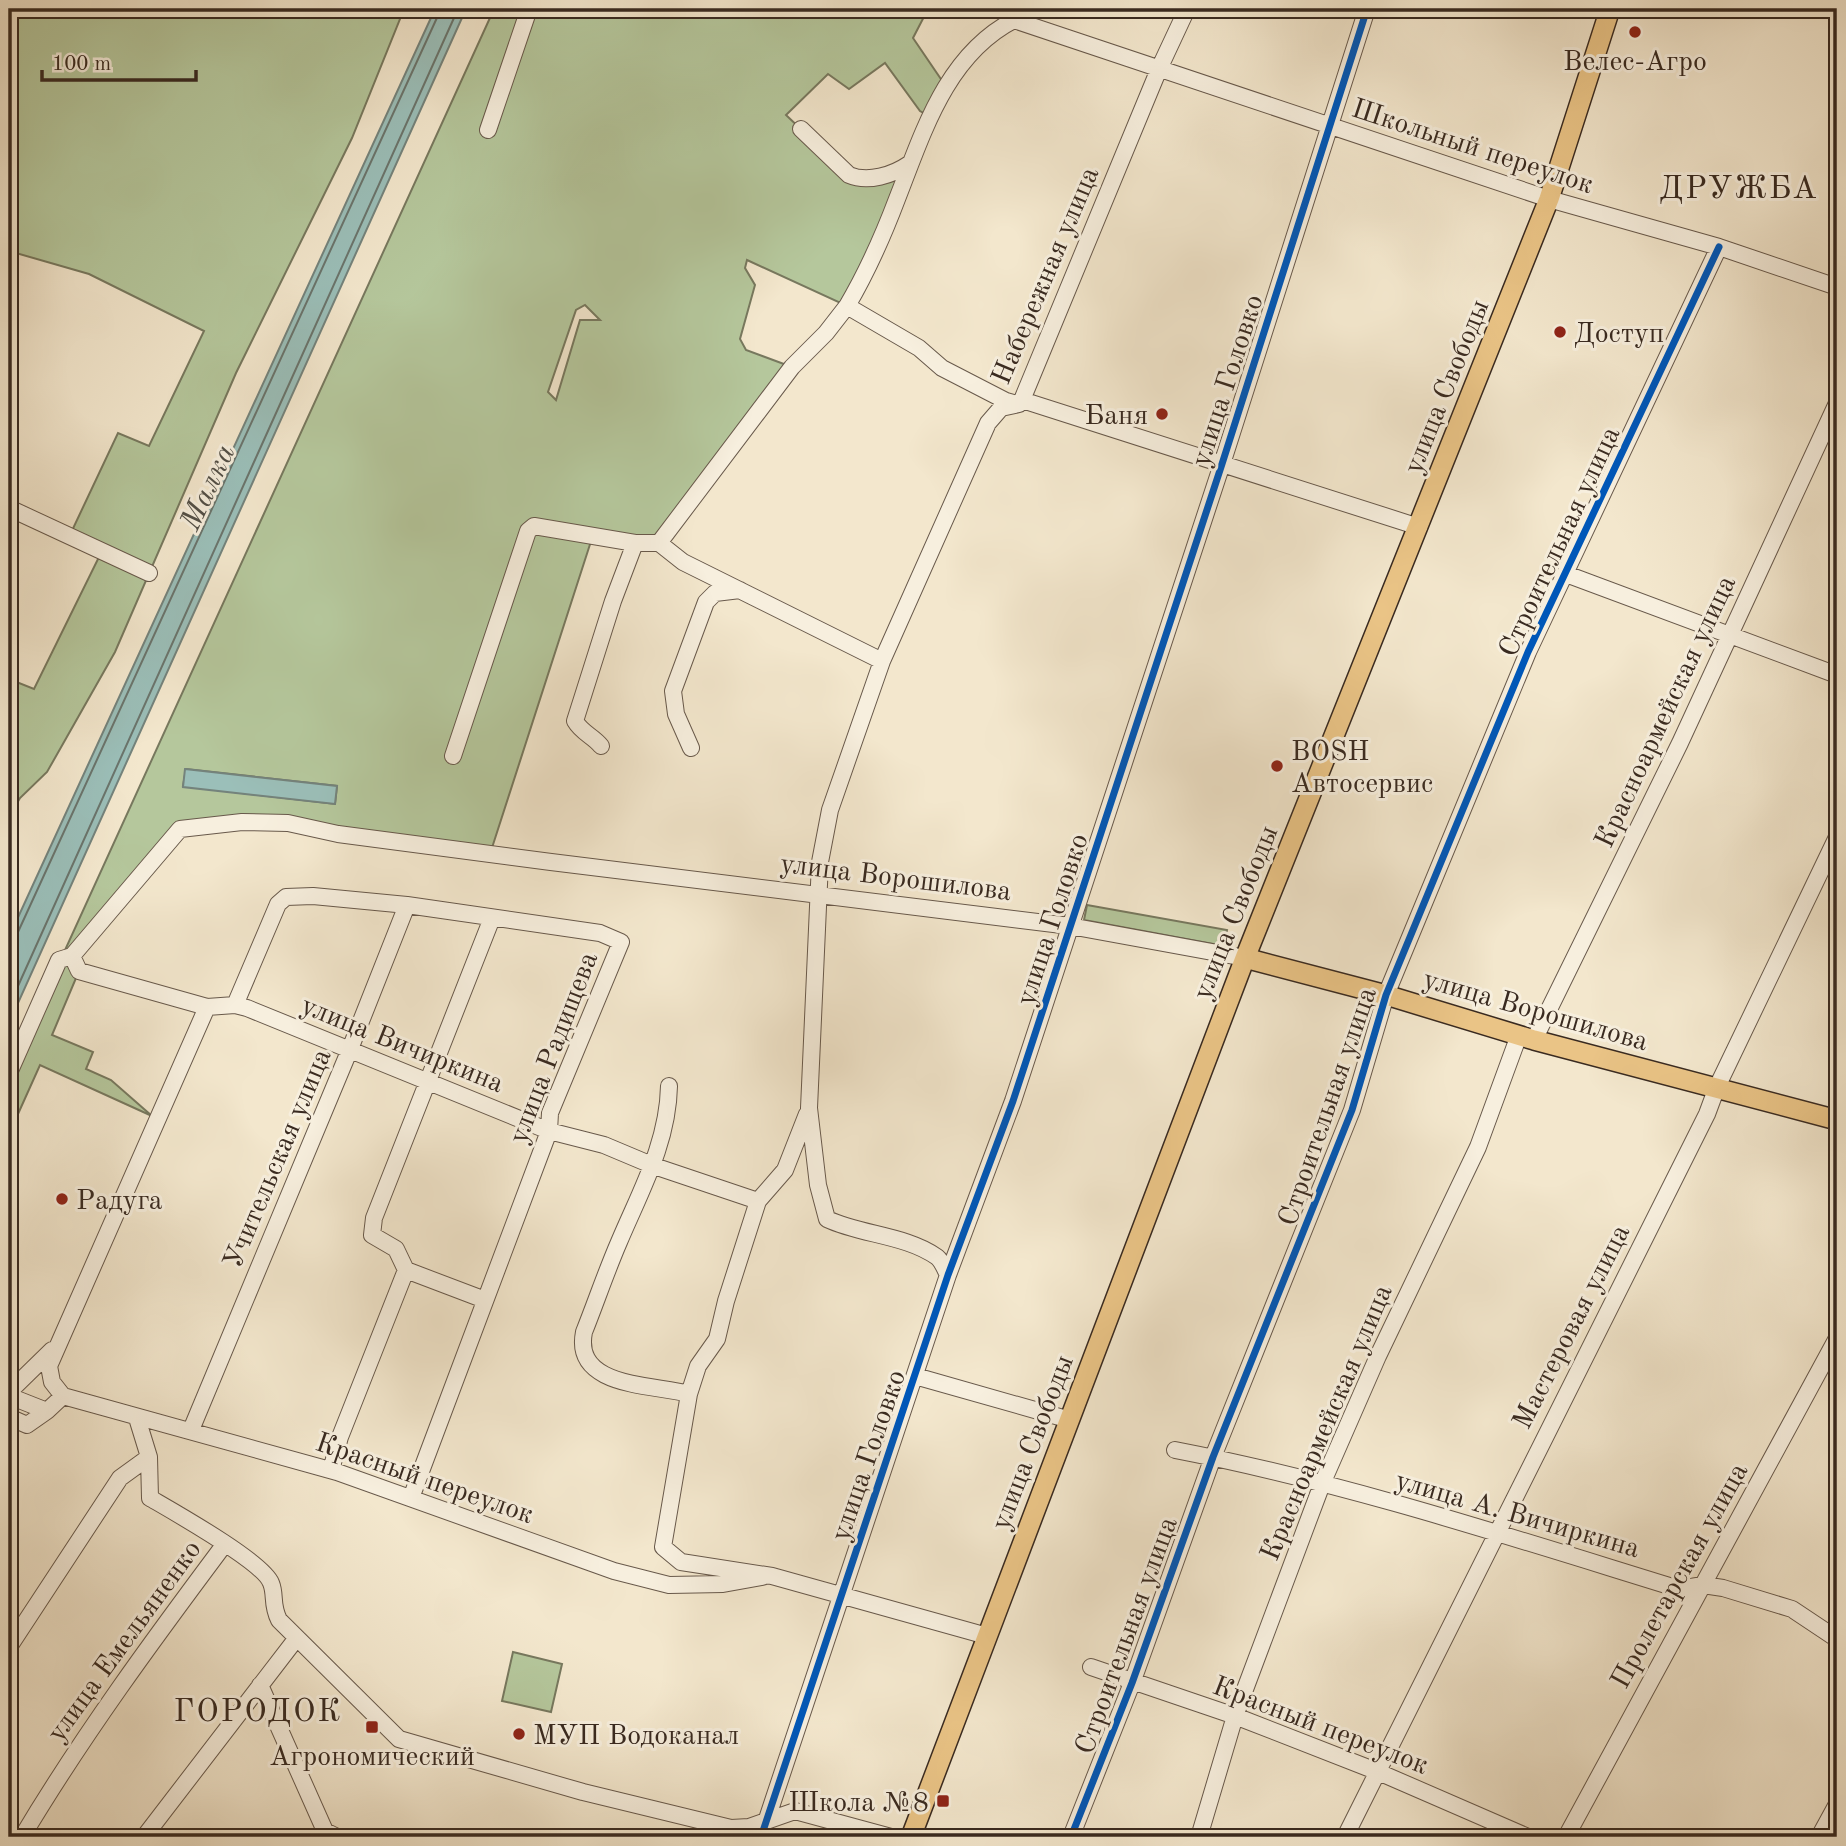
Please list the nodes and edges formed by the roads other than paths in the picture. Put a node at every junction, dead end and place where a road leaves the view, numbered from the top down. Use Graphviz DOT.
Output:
graph roads {
  1 [pos="528,9"];
  2 [pos="1187,9"];
  3 [pos="1367,9"];
  4 [pos="1610,9"];
  5 [pos="1012,14"];
  6 [pos="1159,69"];
  7 [pos="1329,125"];
  8 [pos="801,128"];
  9 [pos="488,130"];
  10 [pos="909,164"];
  11 [pos="1549,200"];
  12 [pos="1718,247"];
  13 [pos="1837,287"];
  14 [pos="847,306"];
  15 [pos="1021,402"];
  16 [pos="1837,402"];
  17 [pos="1222,464"];
  18 [pos="9,508"];
  19 [pos="1419,527"];
  20 [pos="659,542"];
  21 [pos="635,543"];
  22 [pos="149,573"];
  23 [pos="1566,574"];
  24 [pos="740,590"];
  25 [pos="1730,636"];
  26 [pos="883,661"];
  27 [pos="1837,675"];
  28 [pos="601,746"];
  29 [pos="691,748"];
  30 [pos="453,756"];
  31 [pos="1837,837"];
  32 [pos="818,895"];
  33 [pos="407,905"];
  34 [pos="492,918"];
  35 [pos="1070,926"];
  36 [pos="72,956"];
  37 [pos="1245,958"];
  38 [pos="1386,995"];
  39 [pos="235,1005"];
  40 [pos="207,1007"];
  41 [pos="1527,1038"];
  42 [pos="350,1049"];
  43 [pos="9,1073"];
  44 [pos="430,1082"];
  45 [pos="669,1086"];
  46 [pos="1717,1087"];
  47 [pos="809,1108"];
  48 [pos="1837,1120"];
  49 [pos="549,1131"];
  50 [pos="654,1166"];
  51 [pos="758,1201"];
  52 [pos="406,1270"];
  53 [pos="948,1275"];
  54 [pos="485,1300"];
  55 [pos="1837,1338"];
  56 [pos="60,1342"];
  57 [pos="915,1376"];
  58 [pos="9,1394"];
  59 [pos="689,1394"];
  60 [pos="63,1396"];
  61 [pos="47,1411"];
  62 [pos="9,1417"];
  63 [pos="137,1418"];
  64 [pos="1070,1420"];
  65 [pos="191,1430"];
  66 [pos="1175,1450"];
  67 [pos="149,1457"];
  68 [pos="1213,1457"];
  69 [pos="331,1470"];
  70 [pos="1322,1484"];
  71 [pos="411,1499"];
  72 [pos="1496,1532"];
  73 [pos="224,1545"];
  74 [pos="663,1546"];
  75 [pos="772,1576"];
  76 [pos="1703,1585"];
  77 [pos="842,1594"];
  78 [pos="987,1636"];
  79 [pos="296,1639"];
  80 [pos="1837,1639"];
  81 [pos="9,1647"];
  82 [pos="1091,1667"];
  83 [pos="1132,1682"];
  84 [pos="260,1685"];
  85 [pos="1235,1716"];
  86 [pos="1376,1771"];
  87 [pos="1837,1804"];
  88 [pos="764,1830"];
  89 [pos="22,1837"];
  90 [pos="144,1837"];
  91 [pos="337,1837"];
  92 [pos="891,1837"];
  93 [pos="911,1837"];
  94 [pos="1071,1837"];
  95 [pos="1199,1837"];
  96 [pos="1345,1837"];
  97 [pos="1528,1837"];
  98 [pos="1566,1837"];
  99 [pos="1819,1837"];
  1 -- 9 [label="street"];
  2 -- 6 [label="street, Набережная улица"];
  3 -- 7 [label="street, улица Головко"];
  4 -- 11 [label="main road, улица Свободы"];
  5 -- 6 [label="street, Школьный переулок"];
  5 -- 10 [label="street"];
  6 -- 7 [label="street, Школьный переулок"];
  6 -- 15 [label="street, Набережная улица"];
  7 -- 11 [label="street, Школьный переулок"];
  7 -- 17 [label="street, улица Головко"];
  8 -- 10 [label="street"];
  10 -- 14 [label="street"];
  11 -- 12 [label="street, Школьный переулок"];
  11 -- 19 [label="main road, улица Свободы"];
  12 -- 13 [label="street, Школьный переулок"];
  12 -- 23 [label="street, Строительная улица"];
  14 -- 15 [label="street"];
  14 -- 20 [label="street"];
  15 -- 17 [label="street"];
  15 -- 26 [label="street, Набережная улица"];
  16 -- 25 [label="street, Красноармейская улица"];
  17 -- 19 [label="street"];
  17 -- 35 [label="street, улица Головко"];
  18 -- 22 [label="street"];
  19 -- 37 [label="main road, улица Свободы"];
  20 -- 21 [label="street"];
  20 -- 24 [label="street"];
  21 -- 28 [label="street"];
  21 -- 30 [label="street"];
  23 -- 25 [label="street"];
  23 -- 38 [label="street, Строительная улица"];
  24 -- 26 [label="street"];
  24 -- 29 [label="street"];
  25 -- 27 [label="street"];
  25 -- 41 [label="street, Красноармейская улица"];
  26 -- 32 [label="street, Набережная улица"];
  31 -- 46 [label="street, Мастеровая улица"];
  32 -- 35 [label="street, улица Ворошилова"];
  32 -- 36 [label="street, улица Ворошилова"];
  32 -- 47 [label="street, Набережная улица"];
  33 -- 34 [label="street, улица Радищева"];
  33 -- 39 [label="street, улица Радищева"];
  33 -- 42 [label="street, Учительская улица"];
  34 -- 44 [label="street"];
  34 -- 49 [label="street, улица Радищева"];
  35 -- 37 [label="street, улица Ворошилова"];
  35 -- 53 [label="street, улица Головко"];
  36 -- 40 [label="street, улица Вичиркина"];
  36 -- 43 [label="street"];
  37 -- 38 [label="main road, улица Ворошилова"];
  37 -- 64 [label="main road, улица Свободы"];
  38 -- 41 [label="main road, улица Ворошилова"];
  38 -- 68 [label="street, Строительная улица"];
  39 -- 40 [label="street, улица Вичиркина"];
  39 -- 42 [label="street, улица Вичиркина"];
  40 -- 56 [label="street"];
  41 -- 46 [label="main road, улица Ворошилова"];
  41 -- 70 [label="street, Красноармейская улица"];
  42 -- 44 [label="street, улица Вичиркина"];
  42 -- 65 [label="street, Учительская улица"];
  44 -- 49 [label="street, улица Вичиркина"];
  44 -- 52 [label="street"];
  45 -- 50 [label="street"];
  46 -- 48 [label="main road, улица Ворошилова"];
  46 -- 72 [label="street, Мастеровая улица"];
  47 -- 51 [label="street, Набережная улица"];
  47 -- 53 [label="street, Набережная улица"];
  49 -- 50 [label="street, улица Вичиркина"];
  49 -- 54 [label="street, улица Радищева"];
  50 -- 51 [label="street, улица Вичиркина"];
  50 -- 59 [label="street"];
  51 -- 59 [label="street, Набережная улица"];
  52 -- 54 [label="street"];
  52 -- 69 [label="street"];
  53 -- 57 [label="street, улица Головко"];
  54 -- 71 [label="street, улица Радищева"];
  55 -- 76 [label="street, Пролетарская улица"];
  56 -- 58 [label="street"];
  56 -- 60 [label="street"];
  57 -- 64 [label="street"];
  57 -- 77 [label="street, улица Головко"];
  58 -- 61 [label="street"];
  59 -- 74 [label="street, Набережная улица"];
  60 -- 61 [label="street"];
  60 -- 63 [label="street, Красный переулок"];
  61 -- 62 [label="street"];
  63 -- 65 [label="street, Красный переулок"];
  63 -- 67 [label="street"];
  64 -- 78 [label="main road, улица Свободы"];
  65 -- 69 [label="street, Красный переулок"];
  66 -- 68 [label="street, улица А. Вичиркина"];
  67 -- 73 [label="street"];
  67 -- 81 [label="street"];
  68 -- 70 [label="street, улица А. Вичиркина"];
  68 -- 83 [label="street, Строительная улица"];
  69 -- 71 [label="street, Красный переулок"];
  70 -- 72 [label="street, улица А. Вичиркина"];
  70 -- 85 [label="street, Красноармейская улица"];
  71 -- 75 [label="street, Красный переулок"];
  72 -- 76 [label="street, улица А. Вичиркина"];
  72 -- 86 [label="street, Мастеровая улица"];
  73 -- 79 [label="street"];
  73 -- 89 [label="street, улица Емельяненко"];
  74 -- 75 [label="street, Красный переулок"];
  75 -- 77 [label="street, Красный переулок"];
  76 -- 80 [label="street, улица А. Вичиркина"];
  76 -- 98 [label="street, Пролетарская улица"];
  77 -- 78 [label="street, Красный переулок"];
  77 -- 88 [label="street, улица Головко"];
  78 -- 93 [label="main road, улица Свободы"];
  79 -- 84 [label="street"];
  79 -- 88 [label="street"];
  82 -- 83 [label="street, Красный переулок"];
  83 -- 85 [label="street, Красный переулок"];
  83 -- 94 [label="street, Строительная улица"];
  84 -- 90 [label="street"];
  84 -- 91 [label="street"];
  85 -- 86 [label="street, Красный переулок"];
  85 -- 95 [label="street, Красноармейская улица"];
  86 -- 96 [label="street, Мастеровая улица"];
  86 -- 97 [label="street, Красный переулок"];
  87 -- 99 [label="street"];
  88 -- 92 [label="street"];
}
